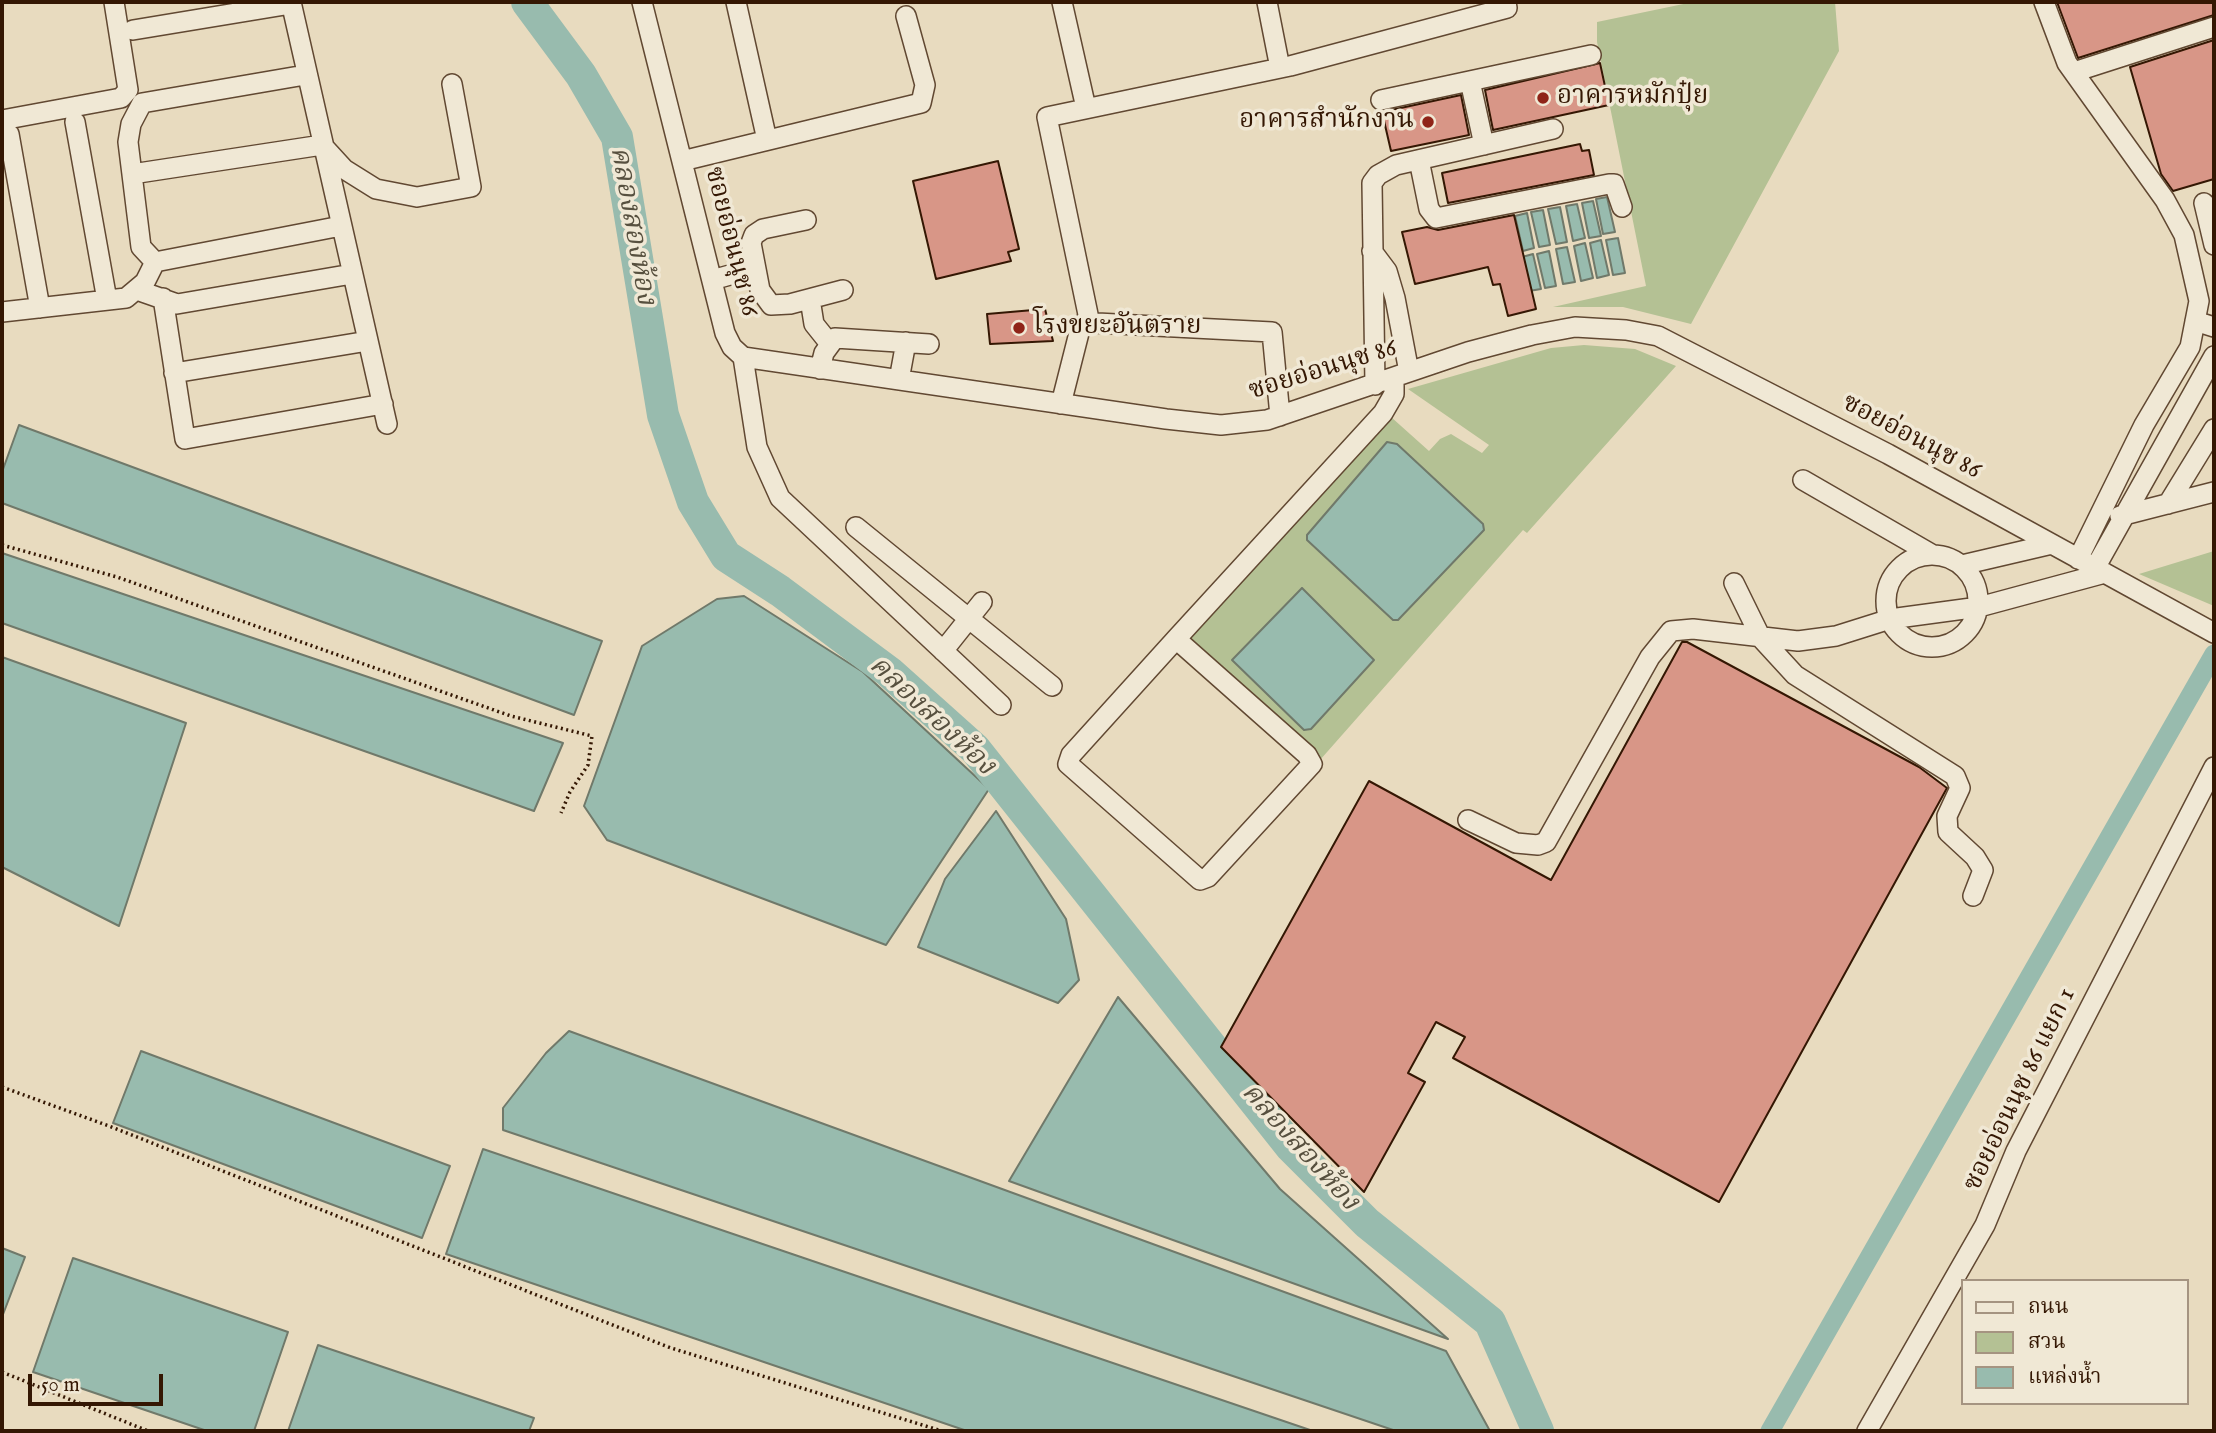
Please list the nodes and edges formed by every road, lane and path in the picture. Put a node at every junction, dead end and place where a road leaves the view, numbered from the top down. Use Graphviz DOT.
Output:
graph roads {
  1 [pos="114,2"];
  2 [pos="642,2"];
  3 [pos="736,2"];
  4 [pos="1062,2"];
  5 [pos="1267,2"];
  6 [pos="1506,2"];
  7 [pos="2044,2"];
  8 [pos="291,3"];
  9 [pos="906,16"];
  10 [pos="2214,27"];
  11 [pos="133,30"];
  12 [pos="1591,55"];
  13 [pos="1280,68"];
  14 [pos="2074,72"];
  15 [pos="305,75"];
  16 [pos="1470,81"];
  17 [pos="452,84"];
  18 [pos="1381,100"];
  19 [pos="1086,108"];
  20 [pos="75,122"];
  21 [pos="5,127"];
  22 [pos="1553,129"];
  23 [pos="767,140"];
  24 [pos="322,145"];
  25 [pos="1484,145"];
  26 [pos="1419,160"];
  27 [pos="682,161"];
  28 [pos="132,174"];
  29 [pos="2204,203"];
  30 [pos="1622,207"];
  31 [pos="806,220"];
  32 [pos="341,226"];
  33 [pos="2214,245"];
  34 [pos="1372,251"];
  35 [pos="155,262"];
  36 [pos="755,268"];
  37 [pos="352,274"];
  38 [pos="712,280"];
  39 [pos="137,290"];
  40 [pos="843,290"];
  41 [pos="163,298"];
  42 [pos="810,299"];
  43 [pos="107,300"];
  44 [pos="40,308"];
  45 [pos="2,312"];
  46 [pos="1090,324"];
  47 [pos="2205,324"];
  48 [pos="368,341"];
  49 [pos="906,342"];
  50 [pos="831,344"];
  51 [pos="929,344"];
  52 [pos="2214,356"];
  53 [pos="743,357"];
  54 [pos="820,369"];
  55 [pos="174,373"];
  56 [pos="1402,375"];
  57 [pos="899,380"];
  58 [pos="1375,385"];
  59 [pos="383,404"];
  60 [pos="1061,404"];
  61 [pos="1280,416"];
  62 [pos="387,424"];
  63 [pos="2214,429"];
  64 [pos="1803,480"];
  65 [pos="2214,492"];
  66 [pos="2168,504"];
  67 [pos="2127,514"];
  68 [pos="2096,523"];
  69 [pos="856,527"];
  70 [pos="2052,544"];
  71 [pos="2,545"];
  72 [pos="1933,555"];
  73 [pos="1962,565"];
  74 [pos="2093,567"];
  75 [pos="1734,583"];
  76 [pos="982,602"];
  77 [pos="1979,607"];
  78 [pos="969,618"];
  79 [pos="1890,619"];
  80 [pos="2214,632"];
  81 [pos="1761,638"];
  82 [pos="1176,639"];
  83 [pos="943,651"];
  84 [pos="1052,686"];
  85 [pos="1001,705"];
  86 [pos="2214,767"];
  87 [pos="561,813"];
  88 [pos="1468,820"];
  89 [pos="1973,896"];
  90 [pos="2,1087"];
  91 [pos="2,1372"];
  92 [pos="148,1431"];
  93 [pos="942,1431"];
  94 [pos="1867,1431"];
  1 -- 21 [label="street"];
  2 -- 27 [label="street, ซอยอ่อนนุช 86"];
  3 -- 23 [label="street"];
  4 -- 19 [label="street"];
  5 -- 13 [label="street"];
  6 -- 13 [label="street"];
  7 -- 14 [label="street"];
  8 -- 11 [label="street"];
  8 -- 15 [label="street"];
  9 -- 23 [label="street"];
  10 -- 14 [label="street"];
  12 -- 16 [label="street"];
  13 -- 19 [label="street"];
  14 -- 47 [label="street"];
  15 -- 24 [label="street"];
  15 -- 28 [label="street"];
  16 -- 18 [label="street"];
  16 -- 25 [label="street"];
  17 -- 24 [label="street"];
  19 -- 46 [label="street"];
  20 -- 43 [label="street"];
  21 -- 44 [label="street"];
  22 -- 25 [label="street"];
  23 -- 27 [label="street"];
  24 -- 28 [label="street"];
  24 -- 32 [label="street"];
  25 -- 26 [label="street"];
  26 -- 30 [label="street"];
  26 -- 34 [label="street"];
  27 -- 38 [label="street, ซอยอ่อนนุช 86"];
  28 -- 35 [label="street"];
  29 -- 33 [label="street"];
  31 -- 36 [label="street"];
  32 -- 35 [label="street"];
  32 -- 37 [label="street"];
  34 -- 56 [label="street"];
  34 -- 58 [label="street"];
  35 -- 39 [label="street"];
  36 -- 38 [label="street"];
  36 -- 42 [label="street"];
  37 -- 41 [label="street"];
  37 -- 48 [label="street"];
  38 -- 53 [label="street, ซอยอ่อนนุช 86"];
  39 -- 41 [label="street"];
  39 -- 43 [label="street"];
  40 -- 42 [label="street"];
  41 -- 55 [label="street"];
  42 -- 50 [label="street"];
  43 -- 44 [label="street"];
  44 -- 45 [label="street"];
  46 -- 60 [label="street"];
  46 -- 61 [label="street"];
  47 -- 68 [label="street"];
  48 -- 55 [label="street"];
  48 -- 59 [label="street"];
  49 -- 50 [label="street"];
  49 -- 51 [label="street"];
  49 -- 57 [label="street"];
  50 -- 54 [label="street"];
  52 -- 67 [label="street"];
  53 -- 54 [label="street, ซอยอ่อนนุช 86"];
  53 -- 83 [label="street"];
  54 -- 57 [label="street, ซอยอ่อนนุช 86"];
  55 -- 59 [label="street"];
  56 -- 58 [label="street, ซอยอ่อนนุช 86"];
  56 -- 70 [label="street, ซอยอ่อนนุช 86"];
  56 -- 82 [label="street"];
  57 -- 60 [label="street, ซอยอ่อนนุช 86"];
  58 -- 61 [label="street, ซอยอ่อนนุช 86"];
  59 -- 62 [label="street"];
  60 -- 61 [label="street, ซอยอ่อนนุช 86"];
  63 -- 66 [label="street"];
  64 -- 72 [label="street"];
  65 -- 66 [label="street"];
  66 -- 67 [label="street"];
  67 -- 68 [label="street"];
  67 -- 74 [label="street"];
  68 -- 74 [label="street"];
  69 -- 78 [label="street"];
  70 -- 73 [label="street"];
  70 -- 74 [label="street, ซอยอ่อนนุช 86"];
  71 -- 87 [label="path"];
  72 -- 73 [label="street"];
  72 -- 79 [label="street"];
  73 -- 77 [label="street"];
  74 -- 77 [label="street"];
  74 -- 80 [label="street, ซอยอ่อนนุช 86"];
  75 -- 81 [label="street"];
  76 -- 78 [label="street"];
  77 -- 79 [label="street"];
  77 -- 79 [label="street"];
  78 -- 83 [label="street"];
  78 -- 84 [label="street"];
  79 -- 81 [label="street"];
  81 -- 88 [label="street"];
  81 -- 89 [label="street"];
  82 -- 82 [label="street"];
  83 -- 85 [label="street"];
  86 -- 94 [label="street, ซอยอ่อนนุช 86 แยก 1"];
  90 -- 93 [label="path"];
  91 -- 92 [label="path"];
}
